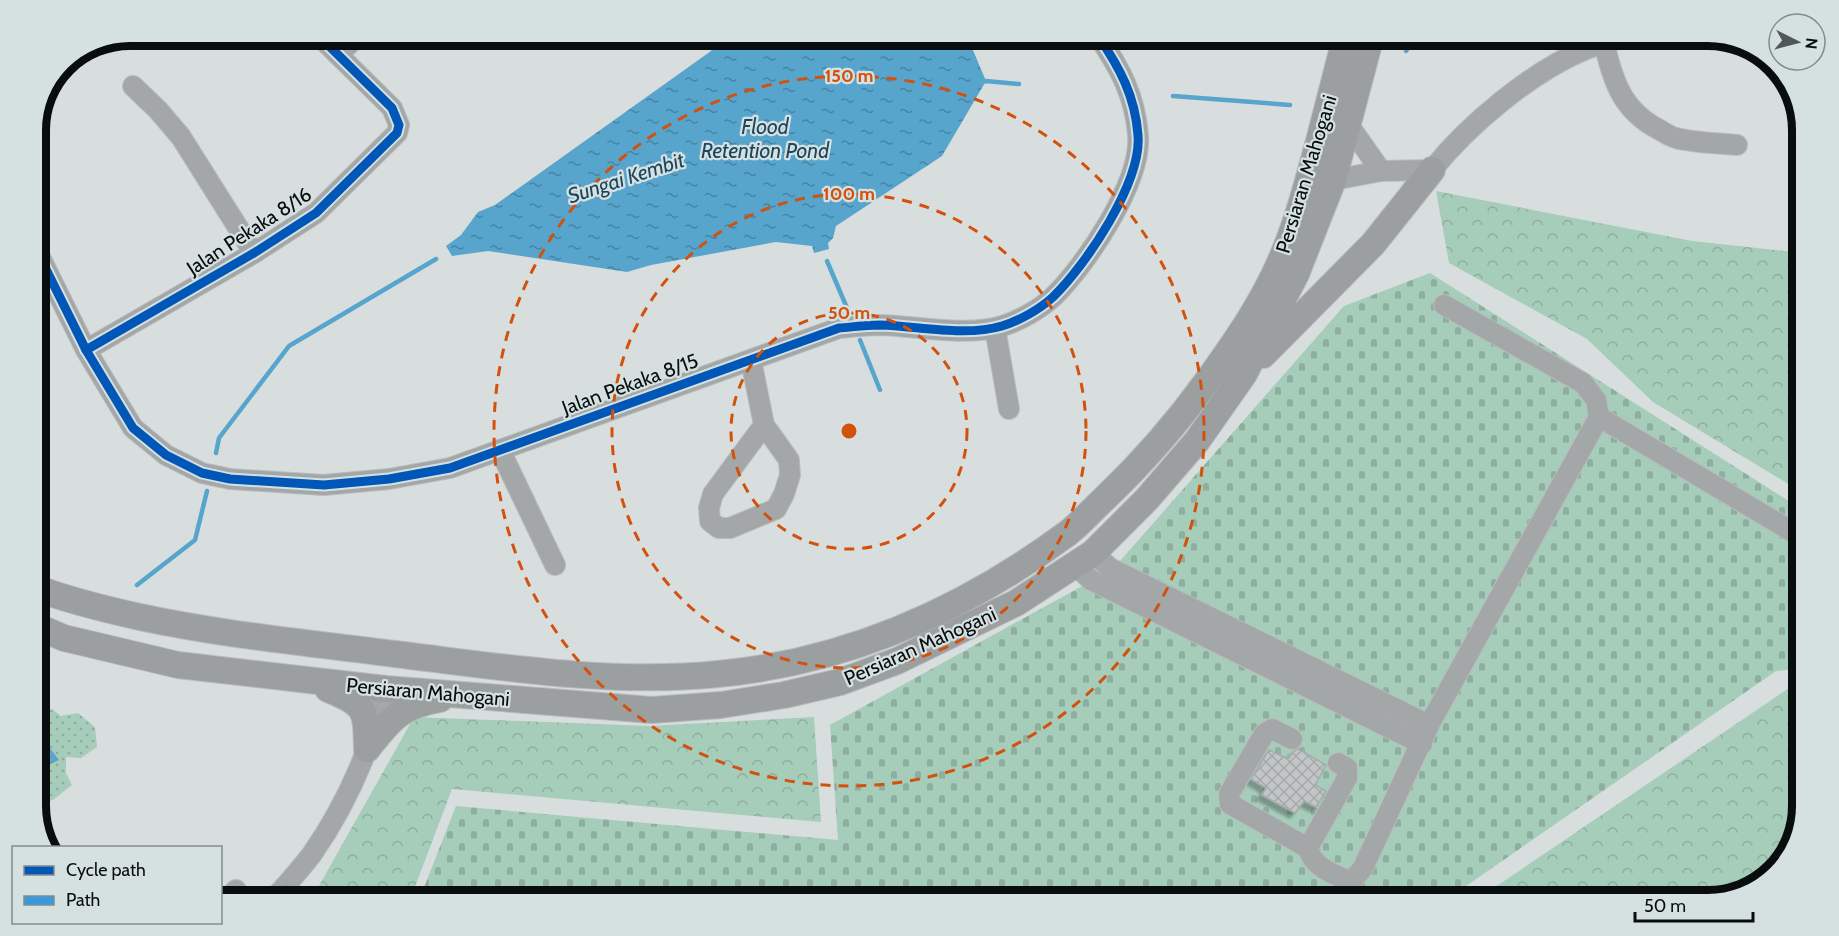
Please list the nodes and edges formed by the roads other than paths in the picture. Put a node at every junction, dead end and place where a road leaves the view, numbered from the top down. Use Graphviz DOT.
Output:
graph roads {
  1 [pos="330,46"];
  2 [pos="347,46"];
  3 [pos="1105,46"];
  4 [pos="1343,46"];
  5 [pos="1368,46"];
  6 [pos="1595,46"];
  7 [pos="1605,46"];
  8 [pos="338,54"];
  9 [pos="133,86"];
  10 [pos="1348,124"];
  11 [pos="1737,146"];
  12 [pos="1432,170"];
  13 [pos="1382,171"];
  14 [pos="1333,180"];
  15 [pos="1303,201"];
  16 [pos="254,253"];
  17 [pos="47,271"];
  18 [pos="1444,305"];
  19 [pos="994,328"];
  20 [pos="86,350"];
  21 [pos="751,360"];
  22 [pos="1244,374"];
  23 [pos="1009,409"];
  24 [pos="1599,417"];
  25 [pos="764,425"];
  26 [pos="500,450"];
  27 [pos="1792,531"];
  28 [pos="1084,559"];
  29 [pos="555,565"];
  30 [pos="47,592"];
  31 [pos="185,627"];
  32 [pos="47,631"];
  33 [pos="526,670"];
  34 [pos="304,680"];
  35 [pos="386,689"];
  36 [pos="461,695"];
  37 [pos="1430,725"];
  38 [pos="1292,739"];
  39 [pos="1422,744"];
  40 [pos="366,749"];
  41 [pos="1338,763"];
  42 [pos="1308,848"];
  43 [pos="1352,883"];
  44 [pos="281,890"];
  45 [pos="1345,890"];
  1 -- 8 [label="street, Jalan Pekaka 8/16"];
  2 -- 8 [label="street"];
  3 -- 19 [label="street, Jalan Pekaka 8/15"];
  4 -- 15 [label="main road, Persiaran Mahogani"];
  5 -- 10 [label="main road, Persiaran Mahogani"];
  6 -- 12 [label="street"];
  7 -- 11 [label="street"];
  8 -- 16 [label="street, Jalan Pekaka 8/16"];
  9 -- 16 [label="street"];
  10 -- 13 [label="street"];
  10 -- 14 [label="main road, Persiaran Mahogani"];
  12 -- 13 [label="street"];
  12 -- 22 [label="main road"];
  13 -- 14 [label="street"];
  14 -- 15 [label="street"];
  14 -- 22 [label="main road, Persiaran Mahogani"];
  15 -- 33 [label="main road, Persiaran Mahogani"];
  16 -- 20 [label="street, Jalan Pekaka 8/16"];
  17 -- 20 [label="street, Jalan Pekaka 8/15"];
  18 -- 24 [label="street"];
  19 -- 21 [label="street, Jalan Pekaka 8/15"];
  19 -- 23 [label="street"];
  20 -- 26 [label="street, Jalan Pekaka 8/15"];
  21 -- 25 [label="street"];
  21 -- 26 [label="street, Jalan Pekaka 8/15"];
  22 -- 28 [label="main road, Persiaran Mahogani"];
  24 -- 27 [label="street"];
  24 -- 37 [label="street"];
  25 -- 25 [label="street"];
  26 -- 29 [label="street"];
  28 -- 36 [label="main road, Persiaran Mahogani"];
  28 -- 37 [label="street"];
  28 -- 39 [label="street"];
  30 -- 31 [label="main road, Persiaran Mahogani"];
  31 -- 33 [label="main road, Persiaran Mahogani"];
  31 -- 35 [label="main road"];
  32 -- 34 [label="main road, Persiaran Mahogani"];
  33 -- 35 [label="main road"];
  34 -- 35 [label="main road, Persiaran Mahogani"];
  34 -- 40 [label="main road"];
  35 -- 36 [label="main road, Persiaran Mahogani"];
  35 -- 40 [label="street"];
  36 -- 40 [label="main road"];
  37 -- 39 [label="street"];
  38 -- 42 [label="street"];
  39 -- 43 [label="street"];
  40 -- 44 [label="street"];
  41 -- 42 [label="street"];
  42 -- 43 [label="street"];
  43 -- 45 [label="street"];
}
